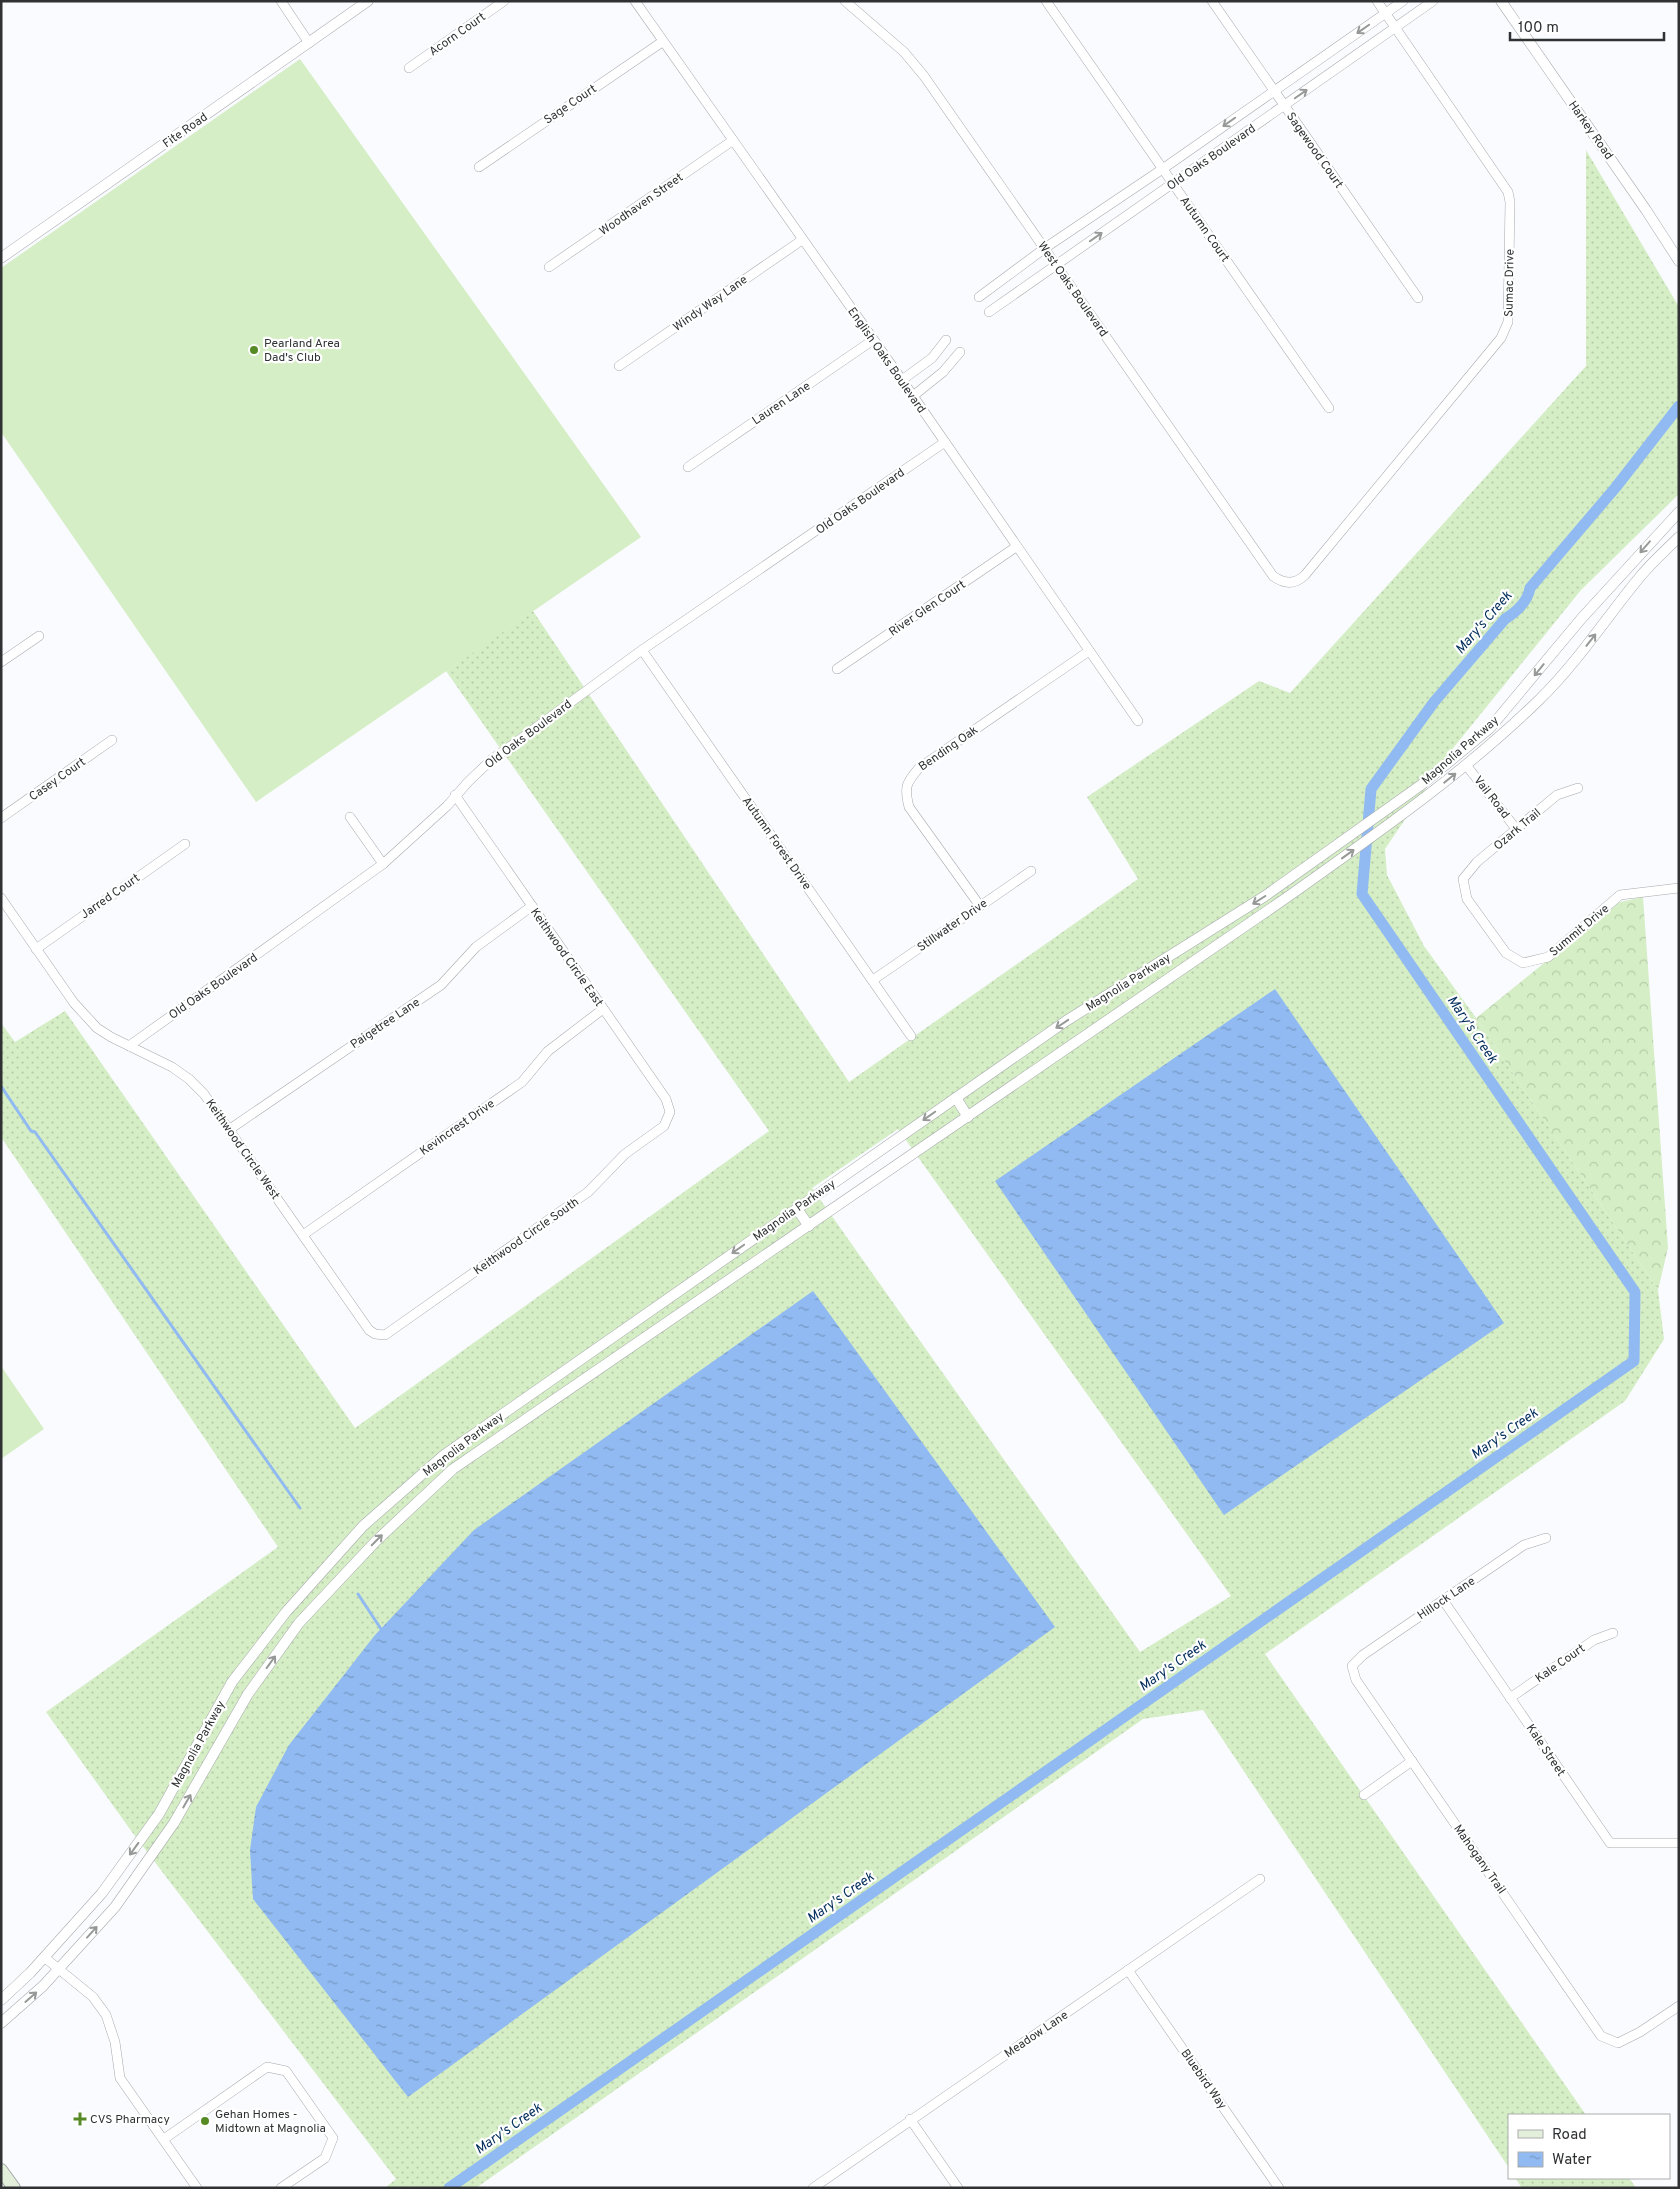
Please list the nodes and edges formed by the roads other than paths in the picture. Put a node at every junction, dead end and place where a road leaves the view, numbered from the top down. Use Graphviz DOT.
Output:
graph roads {
  1 [pos="281,1"];
  2 [pos="368,1"];
  3 [pos="504,1"];
  4 [pos="635,1"];
  5 [pos="845,1"];
  6 [pos="1046,1"];
  7 [pos="1212,1"];
  8 [pos="1377,1"];
  9 [pos="1403,1"];
  10 [pos="1433,1"];
  11 [pos="1501,1"];
  12 [pos="1385,13"];
  13 [pos="1395,27"];
  14 [pos="662,42"];
  15 [pos="309,43"];
  16 [pos="409,68"];
  17 [pos="1274,90"];
  18 [pos="1284,106"];
  19 [pos="732,141"];
  20 [pos="479,167"];
  21 [pos="1164,168"];
  22 [pos="1174,183"];
  23 [pos="802,240"];
  24 [pos="1046,248"];
  25 [pos="1,258"];
  26 [pos="1679,261"];
  27 [pos="1056,265"];
  28 [pos="550,267"];
  29 [pos="979,297"];
  30 [pos="1418,298"];
  31 [pos="989,312"];
  32 [pos="873,340"];
  33 [pos="946,340"];
  34 [pos="960,352"];
  35 [pos="619,366"];
  36 [pos="902,380"];
  37 [pos="913,396"];
  38 [pos="1329,408"];
  39 [pos="945,442"];
  40 [pos="688,467"];
  41 [pos="1679,512"];
  42 [pos="1679,537"];
  43 [pos="1016,547"];
  44 [pos="1290,583"];
  45 [pos="38,636"];
  46 [pos="642,650"];
  47 [pos="1089,651"];
  48 [pos="1,662"];
  49 [pos="837,669"];
  50 [pos="1138,721"];
  51 [pos="112,740"];
  52 [pos="1466,765"];
  53 [pos="1578,788"];
  54 [pos="456,795"];
  55 [pos="350,817"];
  56 [pos="1,818"];
  57 [pos="1517,830"];
  58 [pos="185,844"];
  59 [pos="383,864"];
  60 [pos="1031,871"];
  61 [pos="1463,879"];
  62 [pos="1679,888"];
  63 [pos="1,898"];
  64 [pos="532,906"];
  65 [pos="980,906"];
  66 [pos="36,948"];
  67 [pos="873,980"];
  68 [pos="603,1009"];
  69 [pos="911,1036"];
  70 [pos="129,1046"];
  71 [pos="956,1098"];
  72 [pos="968,1117"];
  73 [pos="667,1122"];
  74 [pos="230,1130"];
  75 [pos="797,1209"];
  76 [pos="809,1226"];
  77 [pos="303,1236"];
  78 [pos="376,1334"];
  79 [pos="428,1469"];
  80 [pos="439,1482"];
  81 [pos="1546,1538"];
  82 [pos="1443,1600"];
  83 [pos="1613,1633"];
  84 [pos="268,1634"];
  85 [pos="283,1645"];
  86 [pos="1352,1666"];
  87 [pos="1510,1698"];
  88 [pos="1412,1761"];
  89 [pos="1364,1795"];
  90 [pos="1679,1843"];
  91 [pos="1260,1879"];
  92 [pos="44,1957"];
  93 [pos="59,1968"];
  94 [pos="1128,1970"];
  95 [pos="1,2000"];
  96 [pos="1679,2006"];
  97 [pos="1,2023"];
  98 [pos="910,2119"];
  99 [pos="164,2140"];
  100 [pos="1,2170"];
  101 [pos="14,2188"];
  102 [pos="197,2188"];
  103 [pos="280,2188"];
  104 [pos="813,2188"];
  105 [pos="958,2188"];
  106 [pos="1279,2188"];
  1 -- 15 [label="street"];
  2 -- 15 [label="street, Fite Road"];
  3 -- 16 [label="street, Acorn Court"];
  4 -- 14 [label="street, English Oaks Boulevard"];
  5 -- 24 [label="street, West Oaks Boulevard"];
  6 -- 21 [label="street, Autumn Court"];
  7 -- 17 [label="street, Sagewood Court"];
  8 -- 12 [label="street, Sumac Drive"];
  9 -- 12 [label="street, Old Oaks Boulevard"];
  10 -- 13 [label="street, Old Oaks Boulevard"];
  11 -- 26 [label="street, Harkey Road"];
  12 -- 13 [label="street, Sumac Drive"];
  12 -- 17 [label="street, Old Oaks Boulevard, one-way"];
  18 -- 13 [label="street, Old Oaks Boulevard, one-way"];
  13 -- 44 [label="street, Sumac Drive"];
  14 -- 19 [label="street, English Oaks Boulevard"];
  14 -- 20 [label="street, Sage Court"];
  15 -- 25 [label="street, Fite Road"];
  17 -- 18 [label="street, Sagewood Court"];
  17 -- 21 [label="street, Old Oaks Boulevard, one-way"];
  18 -- 22 [label="street, Old Oaks Boulevard"];
  18 -- 30 [label="street, Sagewood Court"];
  19 -- 23 [label="street, English Oaks Boulevard"];
  19 -- 28 [label="street, Woodhaven Street"];
  21 -- 22 [label="street, Autumn Court"];
  21 -- 24 [label="street, Old Oaks Boulevard"];
  27 -- 22 [label="street, Old Oaks Boulevard, one-way"];
  22 -- 38 [label="street, Autumn Court"];
  23 -- 32 [label="street, English Oaks Boulevard"];
  23 -- 35 [label="street, Windy Way Lane"];
  24 -- 27 [label="street, West Oaks Boulevard"];
  24 -- 29 [label="street, Old Oaks Boulevard"];
  27 -- 31 [label="street, Old Oaks Boulevard"];
  27 -- 44 [label="street, West Oaks Boulevard"];
  32 -- 36 [label="street, English Oaks Boulevard"];
  32 -- 40 [label="street, Lauren Lane"];
  33 -- 36 [label="street"];
  34 -- 37 [label="street"];
  36 -- 37 [label="street, English Oaks Boulevard"];
  37 -- 39 [label="street, English Oaks Boulevard"];
  39 -- 43 [label="street, English Oaks Boulevard"];
  39 -- 46 [label="street, Old Oaks Boulevard"];
  41 -- 71 [label="street, Magnolia Parkway, one-way"];
  52 -- 42 [label="street, Magnolia Parkway, one-way"];
  43 -- 47 [label="street, English Oaks Boulevard"];
  43 -- 49 [label="street, River Glen Court"];
  45 -- 48 [label="street"];
  46 -- 54 [label="street, Old Oaks Boulevard"];
  46 -- 67 [label="street, Autumn Forest Drive"];
  47 -- 50 [label="street, English Oaks Boulevard"];
  47 -- 65 [label="street, Bending Oak"];
  51 -- 56 [label="street, Casey Court"];
  52 -- 57 [label="street, Vail Road"];
  72 -- 52 [label="street, Magnolia Parkway, one-way"];
  53 -- 57 [label="street, Ozark Trail"];
  54 -- 59 [label="street, Old Oaks Boulevard"];
  54 -- 64 [label="street, Keithwood Circle East"];
  55 -- 59 [label="street"];
  57 -- 61 [label="street, Ozark Trail"];
  58 -- 66 [label="street, Jarred Court"];
  59 -- 70 [label="street, Old Oaks Boulevard"];
  60 -- 65 [label="street, Stillwater Drive"];
  61 -- 62 [label="street, Summit Drive"];
  63 -- 66 [label="street, Keithwood Circle West"];
  64 -- 68 [label="street, Keithwood Circle East"];
  64 -- 74 [label="street, Paigetree Lane"];
  65 -- 67 [label="street, Stillwater Drive"];
  66 -- 70 [label="street, Keithwood Circle West"];
  67 -- 69 [label="street, Autumn Forest Drive"];
  68 -- 73 [label="street, Keithwood Circle East"];
  68 -- 77 [label="street, Kevincrest Drive"];
  70 -- 74 [label="street, Keithwood Circle West"];
  71 -- 72 [label="street"];
  71 -- 75 [label="street, Magnolia Parkway, one-way"];
  72 -- 76 [label="street, Magnolia Parkway"];
  73 -- 78 [label="street, Keithwood Circle South"];
  74 -- 77 [label="street, Keithwood Circle West"];
  75 -- 76 [label="street"];
  75 -- 79 [label="street, Magnolia Parkway, one-way"];
  76 -- 80 [label="street, Magnolia Parkway"];
  77 -- 78 [label="street, Keithwood Circle West"];
  79 -- 80 [label="street"];
  79 -- 84 [label="street, Magnolia Parkway"];
  85 -- 80 [label="street, Magnolia Parkway, one-way"];
  81 -- 82 [label="street, Hillock Lane"];
  82 -- 86 [label="street, Hillock Lane"];
  82 -- 87 [label="street, Kale Street"];
  83 -- 87 [label="street, Kale Court"];
  84 -- 85 [label="street"];
  84 -- 92 [label="street, Magnolia Parkway, one-way"];
  93 -- 85 [label="street, Magnolia Parkway, one-way"];
  86 -- 88 [label="street, Mahogany Trail"];
  87 -- 90 [label="street, Kale Street"];
  88 -- 89 [label="street"];
  88 -- 96 [label="street, Mahogany Trail"];
  91 -- 94 [label="street, Meadow Lane"];
  92 -- 93 [label="street"];
  92 -- 95 [label="street, Magnolia Parkway"];
  97 -- 93 [label="street, Magnolia Parkway, one-way"];
  93 -- 99 [label="street"];
  94 -- 98 [label="street, Meadow Lane"];
  94 -- 106 [label="street, Bluebird Way"];
  98 -- 104 [label="street, Meadow Lane"];
  98 -- 105 [label="street"];
  99 -- 102 [label="street"];
  99 -- 103 [label="street"];
  100 -- 101 [label="main road"];
}
